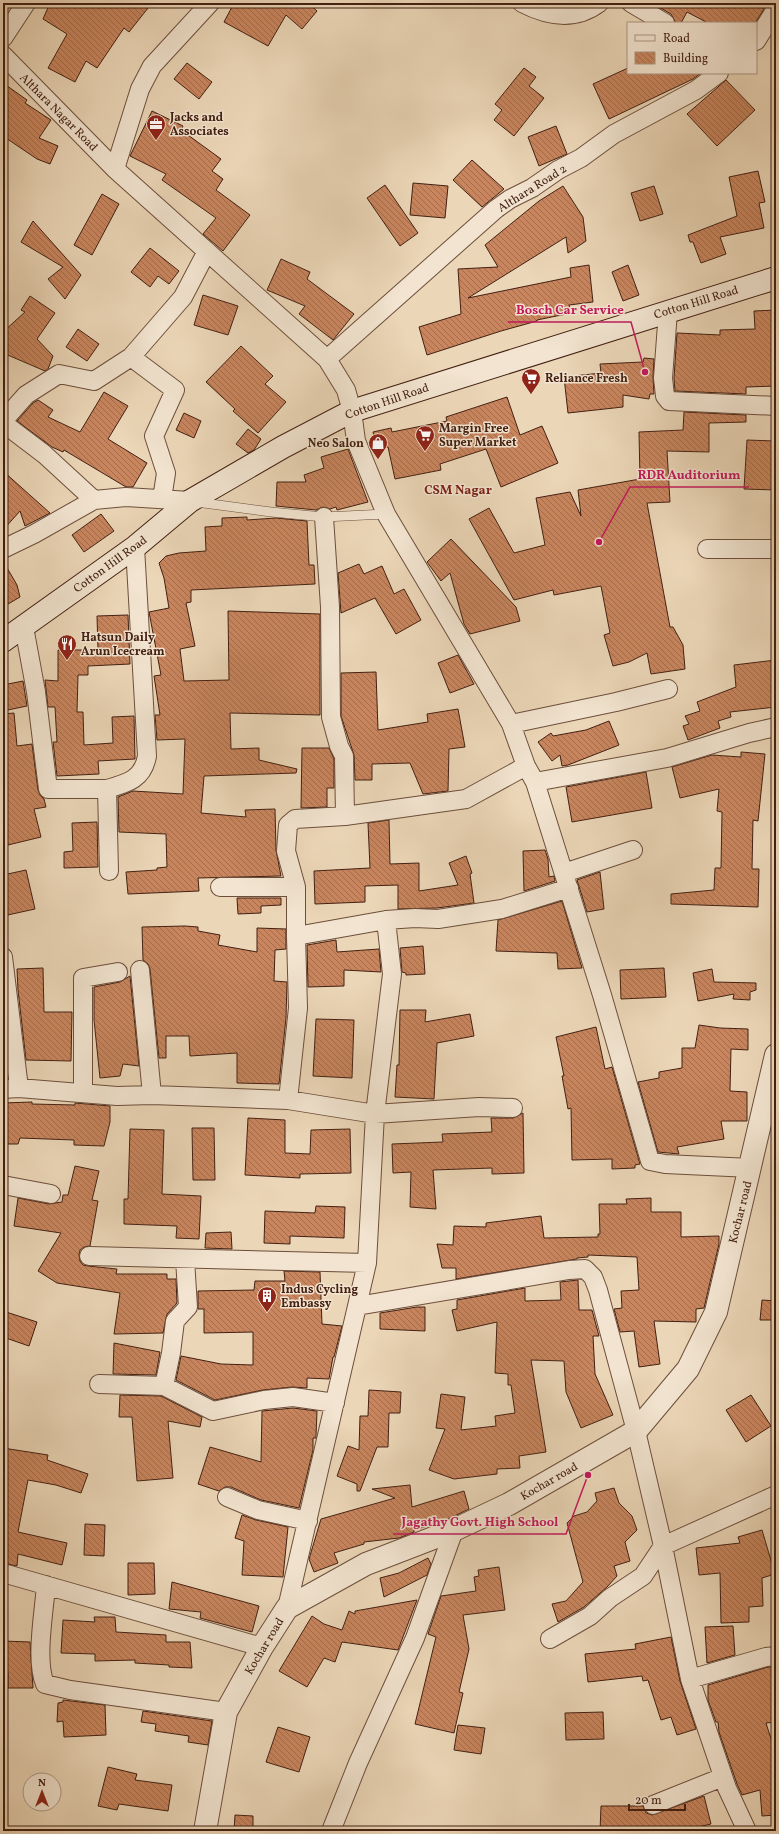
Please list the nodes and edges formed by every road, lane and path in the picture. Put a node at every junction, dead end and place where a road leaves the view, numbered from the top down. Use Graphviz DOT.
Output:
graph roads {
  1 [pos="26,3"];
  2 [pos="210,3"];
  3 [pos="522,3"];
  4 [pos="599,3"];
  5 [pos="631,3"];
  6 [pos="776,10"];
  7 [pos="663,22"];
  8 [pos="3,38"];
  9 [pos="757,39"];
  10 [pos="3,55"];
  11 [pos="718,74"];
  12 [pos="115,168"];
  13 [pos="207,251"];
  14 [pos="776,278"];
  15 [pos="668,311"];
  16 [pos="131,357"];
  17 [pos="327,359"];
  18 [pos="776,406"];
  19 [pos="352,411"];
  20 [pos="3,422"];
  21 [pos="162,499"];
  22 [pos="94,500"];
  23 [pos="190,501"];
  24 [pos="386,514"];
  25 [pos="324,517"];
  26 [pos="135,547"];
  27 [pos="3,549"];
  28 [pos="707,549"];
  29 [pos="776,549"];
  30 [pos="24,627"];
  31 [pos="3,641"];
  32 [pos="668,689"];
  33 [pos="511,724"];
  34 [pos="776,727"];
  35 [pos="526,766"];
  36 [pos="534,782"];
  37 [pos="107,789"];
  38 [pos="345,816"];
  39 [pos="634,850"];
  40 [pos="109,871"];
  41 [pos="567,881"];
  42 [pos="220,887"];
  43 [pos="296,887"];
  44 [pos="386,920"];
  45 [pos="296,936"];
  46 [pos="3,956"];
  47 [pos="140,970"];
  48 [pos="118,972"];
  49 [pos="776,1055"];
  50 [pos="11,1088"];
  51 [pos="83,1093"];
  52 [pos="152,1095"];
  53 [pos="288,1100"];
  54 [pos="513,1108"];
  55 [pos="375,1114"];
  56 [pos="751,1168"];
  57 [pos="3,1185"];
  58 [pos="52,1194"];
  59 [pos="89,1256"];
  60 [pos="185,1259"];
  61 [pos="367,1263"];
  62 [pos="357,1306"];
  63 [pos="99,1384"];
  64 [pos="164,1386"];
  65 [pos="335,1403"];
  66 [pos="636,1431"];
  67 [pos="776,1495"];
  68 [pos="227,1497"];
  69 [pos="308,1521"];
  70 [pos="454,1530"];
  71 [pos="663,1546"];
  72 [pos="3,1573"];
  73 [pos="46,1585"];
  74 [pos="287,1608"];
  75 [pos="550,1640"];
  76 [pos="262,1647"];
  77 [pos="776,1656"];
  78 [pos="690,1679"];
  79 [pos="226,1712"];
  80 [pos="723,1777"];
  81 [pos="653,1805"];
  82 [pos="205,1831"];
  83 [pos="331,1831"];
  84 [pos="747,1831"];
  1 -- 8 [label="street"];
  2 -- 12 [label="street"];
  3 -- 4 [label="street"];
  5 -- 7 [label="street"];
  6 -- 9 [label="street"];
  10 -- 12 [label="street, Althara Nagar Road"];
  11 -- 17 [label="street, Althara Road 2"];
  12 -- 13 [label="street, Althara Nagar Road"];
  13 -- 16 [label="street"];
  13 -- 17 [label="street, Althara Nagar Road"];
  14 -- 15 [label="street, Cotton Hill Road"];
  15 -- 18 [label="street"];
  15 -- 19 [label="street, Cotton Hill Road"];
  16 -- 20 [label="street"];
  16 -- 21 [label="street"];
  17 -- 19 [label="street, Althara Nagar Road"];
  19 -- 23 [label="street, Cotton Hill Road"];
  19 -- 24 [label="street, Althara Nagar Road"];
  20 -- 22 [label="street"];
  21 -- 22 [label="street"];
  21 -- 23 [label="street"];
  22 -- 27 [label="street"];
  23 -- 25 [label="lane"];
  23 -- 26 [label="street, Cotton Hill Road"];
  24 -- 25 [label="lane"];
  24 -- 33 [label="street, Althara Nagar Road"];
  25 -- 38 [label="street"];
  26 -- 30 [label="street, Cotton Hill Road"];
  26 -- 37 [label="street"];
  28 -- 29 [label="street"];
  30 -- 31 [label="street, Cotton Hill Road"];
  30 -- 37 [label="street"];
  32 -- 33 [label="street"];
  33 -- 35 [label="street, Althara Nagar Road"];
  34 -- 36 [label="street"];
  35 -- 36 [label="street, Althara Nagar Road"];
  35 -- 38 [label="street"];
  36 -- 41 [label="street, Althara Nagar Road"];
  37 -- 40 [label="street"];
  38 -- 43 [label="street"];
  39 -- 41 [label="street"];
  41 -- 44 [label="street"];
  41 -- 56 [label="street, Althara Nagar Road"];
  42 -- 43 [label="street"];
  43 -- 45 [label="street"];
  44 -- 45 [label="street"];
  44 -- 55 [label="street"];
  45 -- 53 [label="street"];
  46 -- 50 [label="street"];
  47 -- 52 [label="street"];
  48 -- 51 [label="street"];
  49 -- 56 [label="street, Kochar road"];
  50 -- 51 [label="street"];
  51 -- 52 [label="street"];
  52 -- 53 [label="street"];
  53 -- 55 [label="street"];
  54 -- 55 [label="street"];
  55 -- 61 [label="street"];
  56 -- 66 [label="street, Kochar road"];
  57 -- 58 [label="street"];
  59 -- 60 [label="street"];
  60 -- 61 [label="street"];
  60 -- 64 [label="street"];
  61 -- 62 [label="street"];
  62 -- 65 [label="street"];
  62 -- 66 [label="street"];
  63 -- 64 [label="street"];
  64 -- 65 [label="street"];
  65 -- 69 [label="street"];
  66 -- 70 [label="street, Kochar road"];
  66 -- 71 [label="street"];
  67 -- 71 [label="street"];
  68 -- 69 [label="street"];
  69 -- 74 [label="street"];
  70 -- 74 [label="street, Kochar road"];
  70 -- 83 [label="street"];
  71 -- 75 [label="street"];
  71 -- 78 [label="street"];
  72 -- 73 [label="street"];
  73 -- 76 [label="street"];
  73 -- 79 [label="street"];
  74 -- 76 [label="street, Kochar road"];
  76 -- 79 [label="street, Kochar road"];
  77 -- 78 [label="street"];
  78 -- 80 [label="street"];
  79 -- 82 [label="street, Kochar road"];
  80 -- 81 [label="street"];
  80 -- 84 [label="street"];
}
